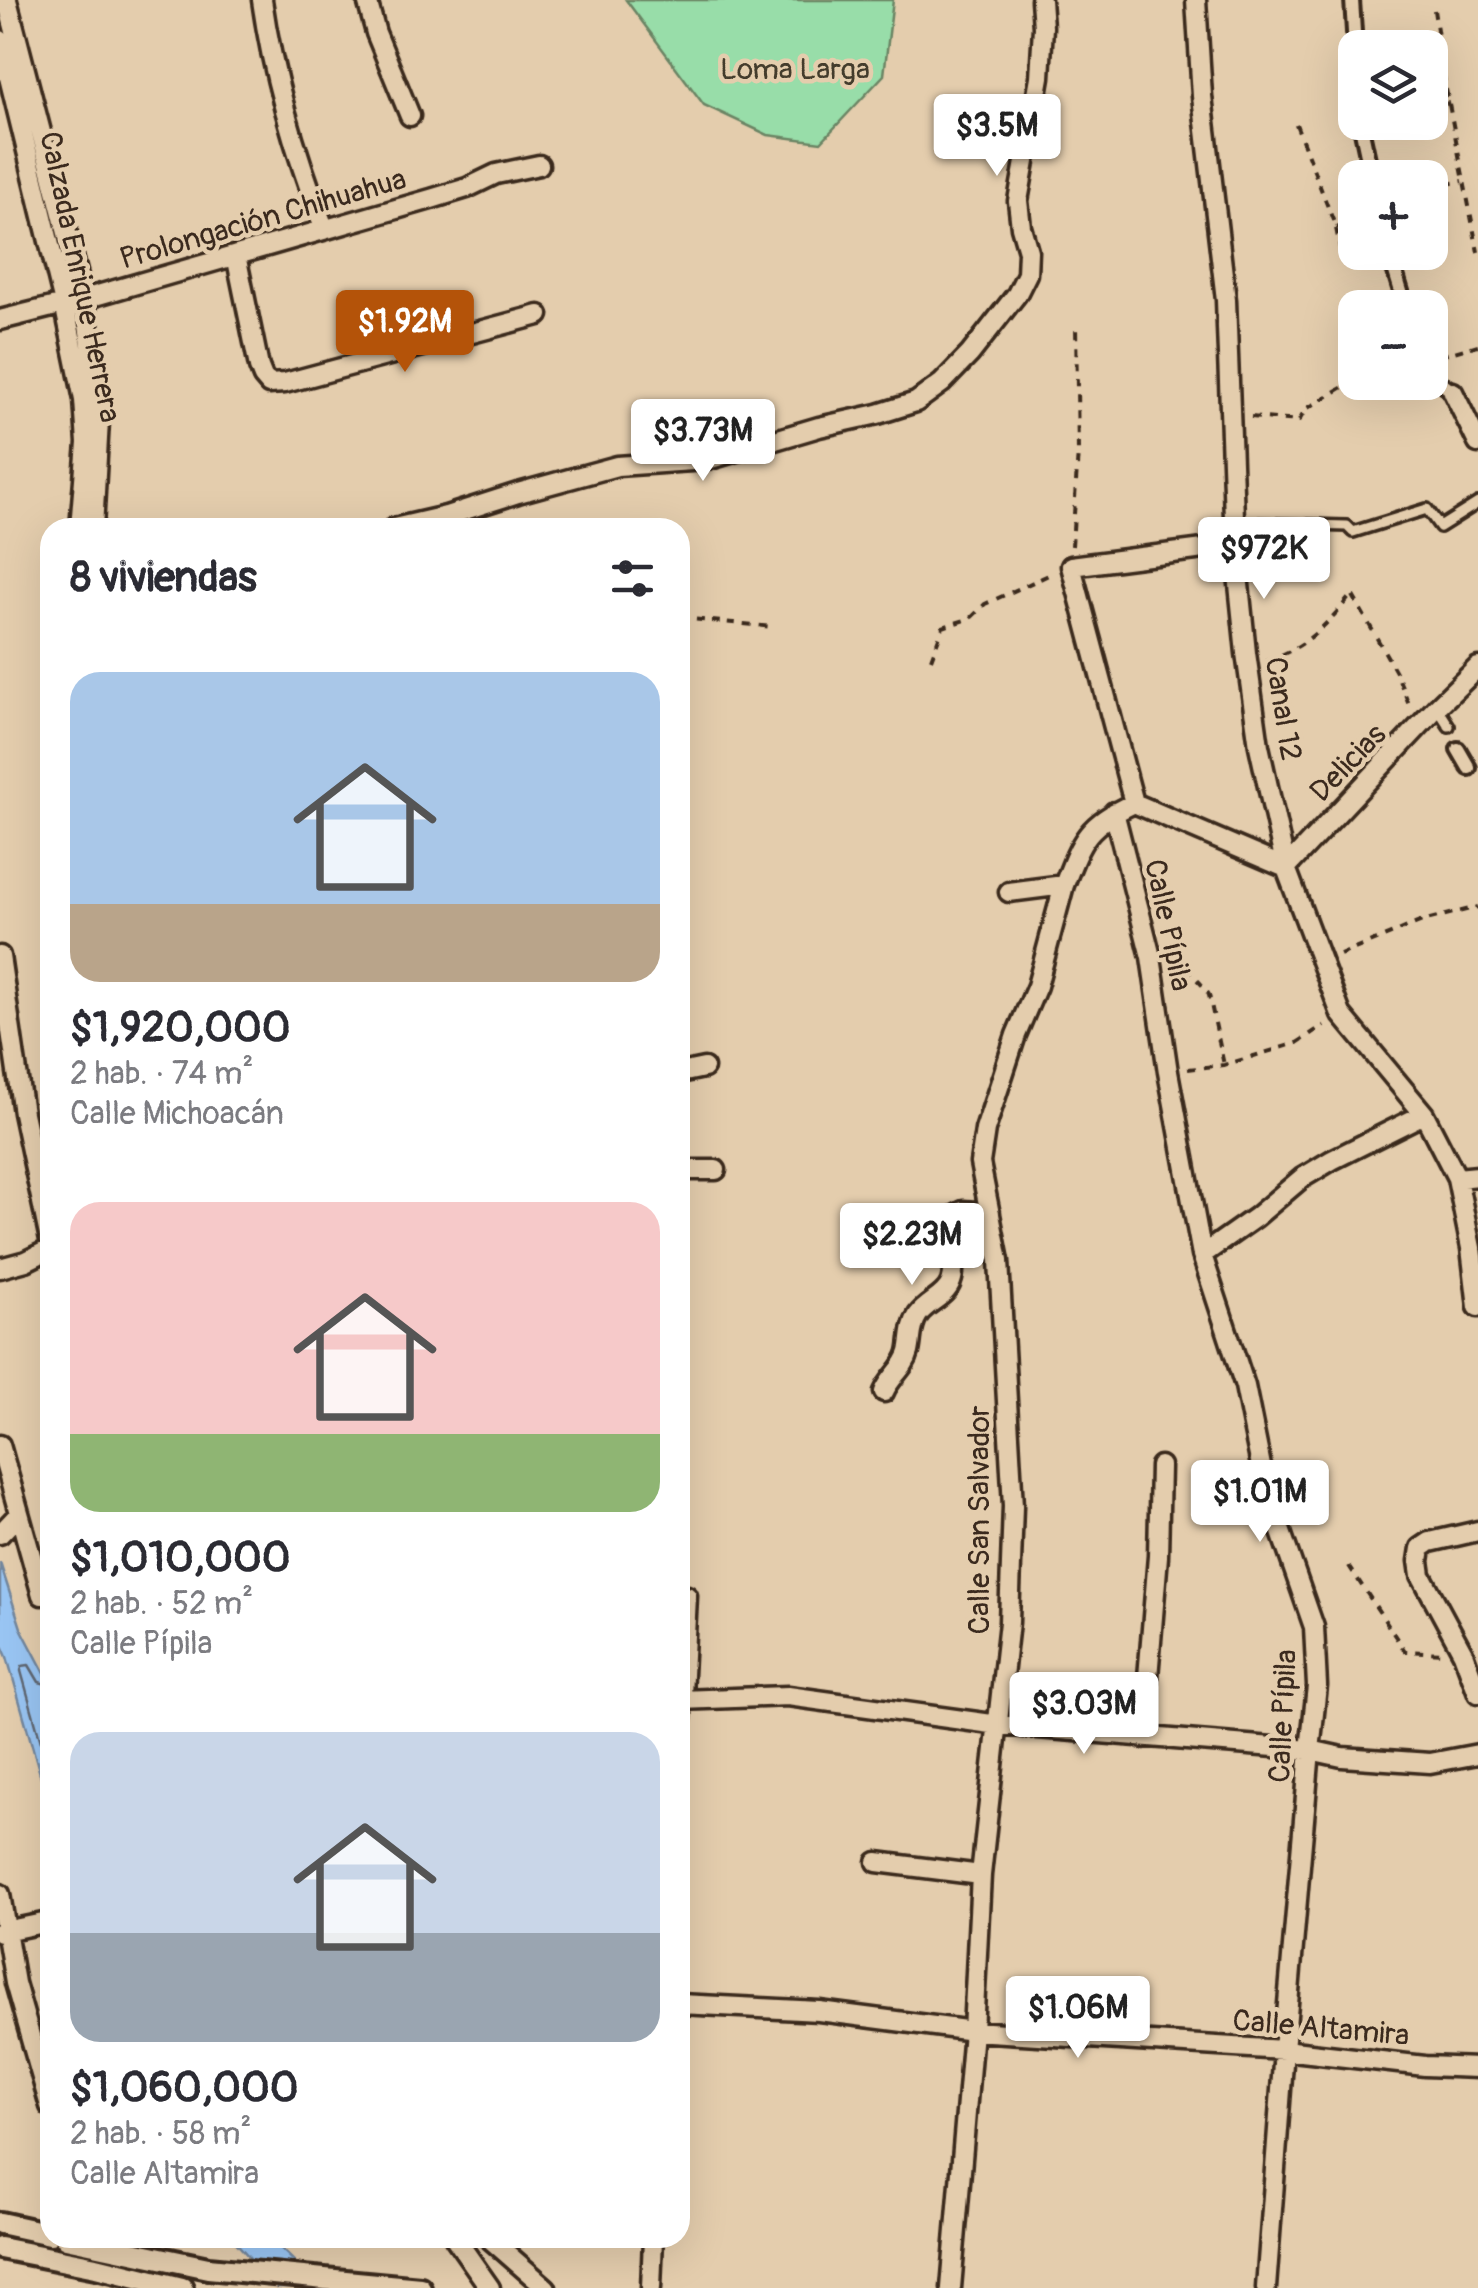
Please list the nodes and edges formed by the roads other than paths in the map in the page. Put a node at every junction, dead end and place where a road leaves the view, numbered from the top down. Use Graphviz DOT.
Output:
graph roads {
  1 [pos="7,0"];
  2 [pos="262,0"];
  3 [pos="367,0"];
  4 [pos="1042,0"];
  5 [pos="1196,0"];
  6 [pos="1352,0"];
  7 [pos="1354,30"];
  8 [pos="0,40"];
  9 [pos="410,116"];
  10 [pos="539,165"];
  11 [pos="324,228"];
  12 [pos="236,255"];
  13 [pos="84,299"];
  14 [pos="64,303"];
  15 [pos="539,315"];
  16 [pos="0,320"];
  17 [pos="1448,388"];
  18 [pos="1454,392"];
  19 [pos="1478,444"];
  20 [pos="1478,503"];
  21 [pos="81,518"];
  22 [pos="94,518"];
  23 [pos="437,518"];
  24 [pos="1234,523"];
  25 [pos="1234,544"];
  26 [pos="1478,666"];
  27 [pos="1443,701"];
  28 [pos="1449,726"];
  29 [pos="1458,749"];
  30 [pos="1469,768"];
  31 [pos="1134,803"];
  32 [pos="1114,812"];
  33 [pos="1286,868"];
  34 [pos="1064,884"];
  35 [pos="1009,892"];
  36 [pos="0,956"];
  37 [pos="704,1068"];
  38 [pos="690,1071"];
  39 [pos="1424,1114"];
  40 [pos="690,1170"];
  41 [pos="716,1170"];
  42 [pos="1478,1176"];
  43 [pos="1457,1178"];
  44 [pos="40,1193"];
  45 [pos="990,1214"];
  46 [pos="40,1254"];
  47 [pos="1202,1255"];
  48 [pos="0,1268"];
  49 [pos="1478,1306"];
  50 [pos="884,1392"];
  51 [pos="0,1445"];
  52 [pos="1160,1466"];
  53 [pos="19,1514"];
  54 [pos="1478,1531"];
  55 [pos="2,1532"];
  56 [pos="40,1588"];
  57 [pos="1478,1693"];
  58 [pos="690,1700"];
  59 [pos="999,1725"];
  60 [pos="1143,1738"];
  61 [pos="1310,1750"];
  62 [pos="1478,1754"];
  63 [pos="877,1862"];
  64 [pos="981,1875"];
  65 [pos="0,1894"];
  66 [pos="40,1924"];
  67 [pos="3,1931"];
  68 [pos="690,2005"];
  69 [pos="974,2031"];
  70 [pos="1284,2050"];
  71 [pos="1478,2068"];
  72 [pos="40,2071"];
  73 [pos="0,2223"];
  74 [pos="40,2232"];
  75 [pos="0,2248"];
  76 [pos="85,2248"];
  77 [pos="120,2248"];
  78 [pos="463,2248"];
  79 [pos="500,2248"];
  80 [pos="653,2248"];
  81 [pos="96,2267"];
  82 [pos="411,2287"];
  83 [pos="110,2288"];
  84 [pos="182,2288"];
  85 [pos="420,2288"];
  86 [pos="490,2288"];
  87 [pos="546,2288"];
  88 [pos="651,2288"];
  89 [pos="950,2288"];
  90 [pos="1266,2288"];
  1 -- 13 [label="street, Calzada Enrique Herrera"];
  2 -- 11 [label="street"];
  3 -- 9 [label="street"];
  4 -- 23 [label="street"];
  5 -- 24 [label="street, Canal 12"];
  6 -- 7 [label="street"];
  8 -- 14 [label="street, Calzada Enrique Herrera"];
  10 -- 11 [label="street, Prolongación Chihuahua"];
  11 -- 12 [label="street, Prolongación Chihuahua"];
  12 -- 13 [label="street, Prolongación Chihuahua"];
  12 -- 15 [label="street"];
  13 -- 14 [label="street, Prolongación Chihuahua"];
  13 -- 22 [label="street, Calzada Enrique Herrera"];
  14 -- 16 [label="street, Prolongación Chihuahua"];
  14 -- 21 [label="street, Calzada Enrique Herrera"];
  17 -- 18 [label="street"];
  18 -- 19 [label="street"];
  20 -- 24 [label="lane"];
  24 -- 25 [label="street, Canal 12"];
  25 -- 31 [label="street"];
  25 -- 33 [label="street, Canal 12"];
  26 -- 27 [label="street, Delicias"];
  27 -- 28 [label="lane"];
  27 -- 33 [label="street, Delicias"];
  29 -- 30 [label="street"];
  31 -- 32 [label="street"];
  31 -- 33 [label="street"];
  32 -- 34 [label="street, Calle San Salvador"];
  32 -- 47 [label="street, Calle Pípila"];
  33 -- 39 [label="street, Canal 12"];
  34 -- 35 [label="street"];
  34 -- 45 [label="street, Calle San Salvador"];
  36 -- 44 [label="street"];
  37 -- 38 [label="street"];
  39 -- 43 [label="street, Canal 12"];
  39 -- 47 [label="street"];
  40 -- 41 [label="street"];
  42 -- 43 [label="street"];
  43 -- 49 [label="street, Canal 12"];
  45 -- 50 [label="street"];
  45 -- 59 [label="street, Calle San Salvador"];
  46 -- 48 [label="street"];
  47 -- 61 [label="street, Calle Pípila"];
  51 -- 53 [label="street"];
  52 -- 60 [label="street"];
  53 -- 55 [label="street"];
  53 -- 56 [label="street"];
  54 -- 57 [label="street"];
  58 -- 59 [label="street"];
  59 -- 60 [label="street"];
  59 -- 64 [label="street, Calle San Salvador"];
  60 -- 61 [label="street"];
  61 -- 62 [label="street"];
  61 -- 70 [label="street, Calle Pípila"];
  63 -- 64 [label="street"];
  64 -- 69 [label="street, Calle San Salvador"];
  65 -- 67 [label="street"];
  66 -- 67 [label="street"];
  67 -- 72 [label="street"];
  68 -- 69 [label="street, Calle Altamira"];
  69 -- 70 [label="street, Calle Altamira"];
  69 -- 89 [label="street, Calle San Salvador"];
  70 -- 71 [label="street, Calle Altamira"];
  70 -- 90 [label="street, Calle Pípila"];
  73 -- 74 [label="street"];
  75 -- 81 [label="street"];
  76 -- 81 [label="street"];
  77 -- 82 [label="street"];
  78 -- 86 [label="street"];
  79 -- 87 [label="street"];
  80 -- 88 [label="street"];
  81 -- 83 [label="street"];
  81 -- 84 [label="street"];
  82 -- 85 [label="street"];
}
